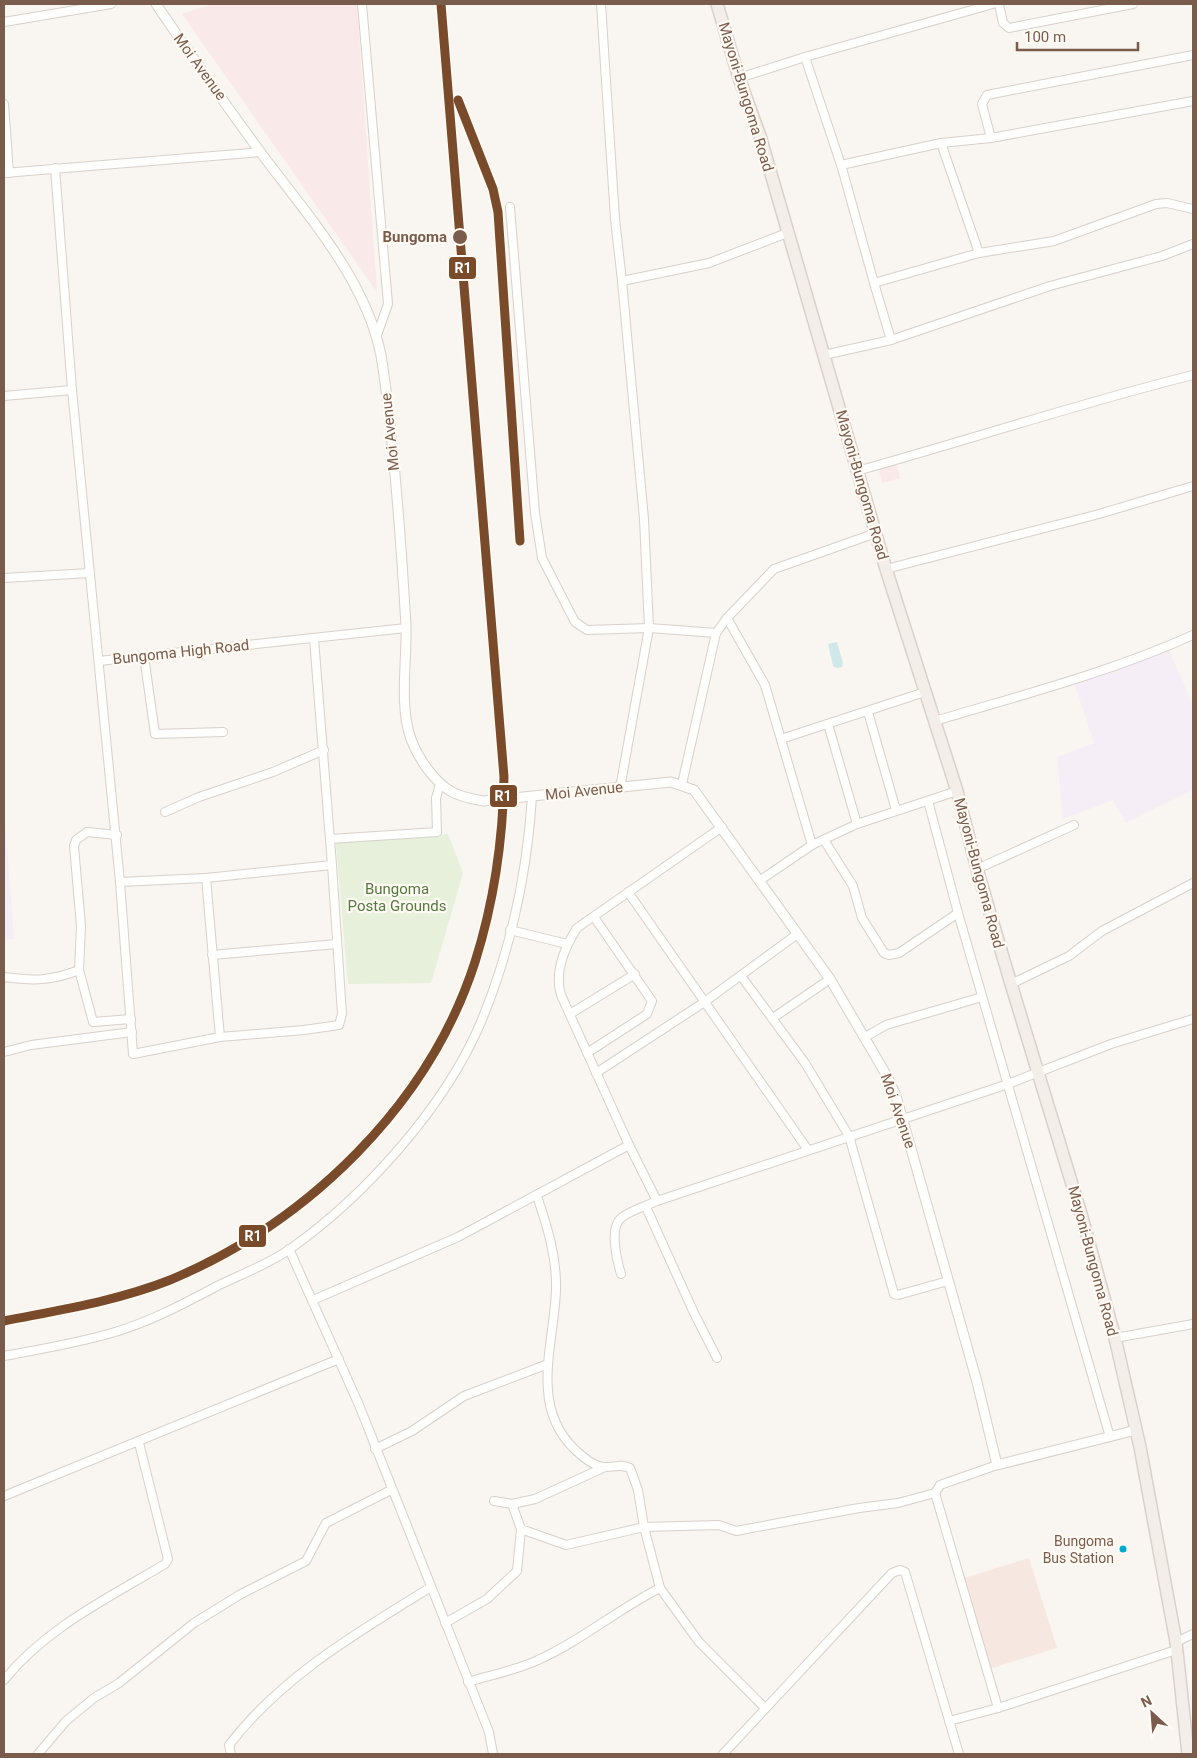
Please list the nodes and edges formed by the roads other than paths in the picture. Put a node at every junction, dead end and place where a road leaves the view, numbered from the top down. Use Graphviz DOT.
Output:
graph roads {
  1 [pos="111,4"];
  2 [pos="156,4"];
  3 [pos="362,4"];
  4 [pos="601,4"];
  5 [pos="717,4"];
  6 [pos="993,4"];
  7 [pos="999,4"];
  8 [pos="1134,4"];
  9 [pos="4,22"];
  10 [pos="1193,56"];
  11 [pos="805,57"];
  12 [pos="739,78"];
  13 [pos="1193,101"];
  14 [pos="4,104"];
  15 [pos="991,138"];
  16 [pos="941,143"];
  17 [pos="261,152"];
  18 [pos="841,165"];
  19 [pos="55,168"];
  20 [pos="6,173"];
  21 [pos="510,207"];
  22 [pos="1193,209"];
  23 [pos="787,233"];
  24 [pos="1193,244"];
  25 [pos="979,253"];
  26 [pos="622,281"];
  27 [pos="874,283"];
  28 [pos="377,335"];
  29 [pos="892,340"];
  30 [pos="824,355"];
  31 [pos="1193,374"];
  32 [pos="72,390"];
  33 [pos="4,396"];
  34 [pos="857,471"];
  35 [pos="1193,486"];
  36 [pos="876,533"];
  37 [pos="886,569"];
  38 [pos="90,573"];
  39 [pos="4,578"];
  40 [pos="727,618"];
  41 [pos="406,628"];
  42 [pos="649,628"];
  43 [pos="716,633"];
  44 [pos="1193,635"];
  45 [pos="314,639"];
  46 [pos="144,656"];
  47 [pos="99,661"];
  48 [pos="925,692"];
  49 [pos="868,712"];
  50 [pos="935,721"];
  51 [pos="828,724"];
  52 [pos="223,732"];
  53 [pos="781,739"];
  54 [pos="324,750"];
  55 [pos="440,784"];
  56 [pos="682,784"];
  57 [pos="620,788"];
  58 [pos="957,791"];
  59 [pos="532,797"];
  60 [pos="928,801"];
  61 [pos="896,810"];
  62 [pos="165,812"];
  63 [pos="857,824"];
  64 [pos="1074,824"];
  65 [pos="722,827"];
  66 [pos="117,835"];
  67 [pos="330,839"];
  68 [pos="824,840"];
  69 [pos="812,845"];
  70 [pos="332,865"];
  71 [pos="977,869"];
  72 [pos="206,878"];
  73 [pos="759,881"];
  74 [pos="120,882"];
  75 [pos="1193,884"];
  76 [pos="628,892"];
  77 [pos="958,913"];
  78 [pos="594,917"];
  79 [pos="510,930"];
  80 [pos="796,935"];
  81 [pos="337,944"];
  82 [pos="567,944"];
  83 [pos="212,955"];
  84 [pos="79,970"];
  85 [pos="635,974"];
  86 [pos="741,976"];
  87 [pos="4,977"];
  88 [pos="830,979"];
  89 [pos="1010,984"];
  90 [pos="982,997"];
  91 [pos="703,1002"];
  92 [pos="570,1014"];
  93 [pos="773,1018"];
  94 [pos="131,1019"];
  95 [pos="1193,1019"];
  96 [pos="132,1032"];
  97 [pos="220,1036"];
  98 [pos="865,1037"];
  99 [pos="4,1052"];
  100 [pos="587,1053"];
  101 [pos="596,1072"];
  102 [pos="1038,1072"];
  103 [pos="1008,1084"];
  104 [pos="902,1118"];
  105 [pos="849,1136"];
  106 [pos="629,1145"];
  107 [pos="808,1150"];
  108 [pos="537,1196"];
  109 [pos="657,1200"];
  110 [pos="646,1207"];
  111 [pos="289,1250"];
  112 [pos="621,1274"];
  113 [pos="948,1280"];
  114 [pos="313,1300"];
  115 [pos="1193,1324"];
  116 [pos="1114,1338"];
  117 [pos="4,1356"];
  118 [pos="717,1358"];
  119 [pos="339,1359"];
  120 [pos="548,1364"];
  121 [pos="1136,1430"];
  122 [pos="1110,1437"];
  123 [pos="139,1442"];
  124 [pos="375,1449"];
  125 [pos="997,1465"];
  126 [pos="605,1467"];
  127 [pos="390,1490"];
  128 [pos="935,1493"];
  129 [pos="4,1496"];
  130 [pos="494,1501"];
  131 [pos="512,1504"];
  132 [pos="644,1527"];
  133 [pos="522,1529"];
  134 [pos="431,1587"];
  135 [pos="660,1588"];
  136 [pos="445,1623"];
  137 [pos="1193,1634"];
  138 [pos="1176,1646"];
  139 [pos="4,1680"];
  140 [pos="468,1682"];
  141 [pos="765,1708"];
  142 [pos="998,1708"];
  143 [pos="949,1721"];
  144 [pos="726,1753"];
  145 [pos="38,1754"];
  146 [pos="231,1754"];
  147 [pos="493,1754"];
  148 [pos="959,1754"];
  149 [pos="1188,1754"];
  1 -- 9 [label="street"];
  2 -- 17 [label="street, Moi Avenue"];
  3 -- 28 [label="street"];
  4 -- 26 [label="street"];
  5 -- 12 [label="main road, Mayoni-Bungoma Road"];
  6 -- 11 [label="street"];
  7 -- 8 [label="street"];
  10 -- 15 [label="street"];
  11 -- 12 [label="street"];
  11 -- 18 [label="street"];
  12 -- 23 [label="main road, Mayoni-Bungoma Road"];
  13 -- 15 [label="street"];
  14 -- 20 [label="street"];
  15 -- 16 [label="street"];
  16 -- 18 [label="street"];
  16 -- 25 [label="street"];
  17 -- 19 [label="street"];
  17 -- 28 [label="street, Moi Avenue"];
  18 -- 27 [label="street"];
  19 -- 20 [label="street"];
  19 -- 32 [label="street, Bungoma High Road"];
  21 -- 42 [label="street"];
  22 -- 25 [label="street"];
  23 -- 26 [label="street"];
  23 -- 30 [label="main road, Mayoni-Bungoma Road"];
  24 -- 29 [label="street"];
  25 -- 27 [label="street"];
  26 -- 42 [label="street"];
  27 -- 29 [label="street"];
  28 -- 41 [label="street, Moi Avenue"];
  29 -- 30 [label="street"];
  30 -- 34 [label="main road, Mayoni-Bungoma Road"];
  31 -- 34 [label="street"];
  32 -- 33 [label="street"];
  32 -- 38 [label="street, Bungoma High Road"];
  34 -- 36 [label="main road, Mayoni-Bungoma Road"];
  35 -- 37 [label="street"];
  36 -- 37 [label="main road, Mayoni-Bungoma Road"];
  36 -- 40 [label="street"];
  37 -- 48 [label="main road, Mayoni-Bungoma Road"];
  38 -- 39 [label="street"];
  38 -- 47 [label="street, Bungoma High Road"];
  40 -- 43 [label="street"];
  40 -- 53 [label="street"];
  41 -- 45 [label="street, Bungoma High Road"];
  41 -- 55 [label="street, Moi Avenue"];
  42 -- 43 [label="street"];
  42 -- 57 [label="street"];
  43 -- 56 [label="street"];
  44 -- 50 [label="street"];
  45 -- 46 [label="street, Bungoma High Road"];
  45 -- 54 [label="street"];
  46 -- 47 [label="street, Bungoma High Road"];
  46 -- 52 [label="street"];
  47 -- 66 [label="street"];
  48 -- 49 [label="street"];
  48 -- 50 [label="main road, Mayoni-Bungoma Road"];
  49 -- 51 [label="street"];
  49 -- 61 [label="street"];
  50 -- 58 [label="main road, Mayoni-Bungoma Road"];
  51 -- 53 [label="street"];
  51 -- 63 [label="street"];
  53 -- 69 [label="street"];
  54 -- 62 [label="street"];
  54 -- 67 [label="street"];
  55 -- 59 [label="street, Moi Avenue"];
  55 -- 67 [label="street"];
  56 -- 57 [label="street, Moi Avenue"];
  56 -- 65 [label="street, Moi Avenue"];
  57 -- 59 [label="street, Moi Avenue"];
  58 -- 60 [label="street"];
  58 -- 71 [label="main road, Mayoni-Bungoma Road"];
  59 -- 79 [label="street"];
  60 -- 61 [label="street"];
  60 -- 77 [label="street"];
  61 -- 63 [label="street"];
  63 -- 68 [label="street"];
  64 -- 71 [label="street"];
  65 -- 73 [label="street, Moi Avenue"];
  65 -- 76 [label="street"];
  66 -- 74 [label="street"];
  66 -- 84 [label="street"];
  67 -- 70 [label="street"];
  68 -- 69 [label="street"];
  68 -- 77 [label="street"];
  69 -- 73 [label="street"];
  70 -- 72 [label="street"];
  70 -- 81 [label="street"];
  71 -- 89 [label="main road, Mayoni-Bungoma Road"];
  72 -- 74 [label="street"];
  72 -- 83 [label="street"];
  73 -- 80 [label="street, Moi Avenue"];
  74 -- 94 [label="street"];
  75 -- 89 [label="street"];
  76 -- 78 [label="street"];
  76 -- 91 [label="street"];
  77 -- 90 [label="street"];
  78 -- 82 [label="street"];
  78 -- 85 [label="street"];
  79 -- 82 [label="street"];
  79 -- 111 [label="street"];
  80 -- 86 [label="street"];
  80 -- 88 [label="street, Moi Avenue"];
  81 -- 83 [label="street"];
  81 -- 97 [label="street"];
  82 -- 92 [label="street"];
  83 -- 97 [label="street"];
  84 -- 87 [label="street"];
  84 -- 94 [label="street"];
  85 -- 92 [label="street"];
  85 -- 100 [label="street"];
  86 -- 91 [label="street"];
  86 -- 93 [label="street"];
  88 -- 93 [label="street"];
  88 -- 98 [label="street, Moi Avenue"];
  89 -- 102 [label="main road, Mayoni-Bungoma Road"];
  90 -- 98 [label="street"];
  90 -- 103 [label="street"];
  91 -- 101 [label="street"];
  91 -- 107 [label="street"];
  92 -- 100 [label="street"];
  93 -- 105 [label="street"];
  94 -- 96 [label="street"];
  95 -- 102 [label="street"];
  96 -- 97 [label="street"];
  96 -- 99 [label="street"];
  98 -- 104 [label="street, Moi Avenue"];
  100 -- 101 [label="street"];
  101 -- 106 [label="street"];
  102 -- 103 [label="street"];
  102 -- 116 [label="main road, Mayoni-Bungoma Road"];
  103 -- 104 [label="street"];
  103 -- 122 [label="street"];
  104 -- 105 [label="street"];
  104 -- 113 [label="street, Moi Avenue"];
  105 -- 107 [label="street"];
  105 -- 113 [label="street"];
  106 -- 108 [label="street"];
  106 -- 109 [label="street"];
  107 -- 109 [label="street"];
  108 -- 114 [label="street"];
  108 -- 120 [label="street"];
  109 -- 110 [label="street"];
  110 -- 112 [label="street"];
  110 -- 118 [label="street"];
  111 -- 114 [label="street"];
  111 -- 117 [label="street"];
  113 -- 125 [label="street, Moi Avenue"];
  114 -- 119 [label="street"];
  115 -- 116 [label="street"];
  116 -- 121 [label="main road, Mayoni-Bungoma Road"];
  119 -- 123 [label="street"];
  119 -- 124 [label="street"];
  120 -- 124 [label="street"];
  120 -- 126 [label="street"];
  121 -- 122 [label="street"];
  121 -- 138 [label="main road, Mayoni-Bungoma Road"];
  122 -- 125 [label="street"];
  123 -- 129 [label="street"];
  123 -- 139 [label="street"];
  124 -- 127 [label="street"];
  125 -- 128 [label="street"];
  126 -- 131 [label="street"];
  126 -- 132 [label="street"];
  127 -- 134 [label="street"];
  127 -- 145 [label="street"];
  128 -- 132 [label="street"];
  128 -- 142 [label="street"];
  130 -- 131 [label="street"];
  131 -- 133 [label="street"];
  132 -- 133 [label="street"];
  132 -- 135 [label="street"];
  133 -- 136 [label="street"];
  134 -- 136 [label="street"];
  134 -- 146 [label="street"];
  135 -- 140 [label="street"];
  135 -- 141 [label="street"];
  136 -- 140 [label="street"];
  137 -- 138 [label="street"];
  138 -- 142 [label="street"];
  138 -- 149 [label="main road, Mayoni-Bungoma Road"];
  140 -- 147 [label="street"];
  141 -- 143 [label="street"];
  141 -- 144 [label="street"];
  142 -- 143 [label="street"];
  143 -- 148 [label="street"];
}
